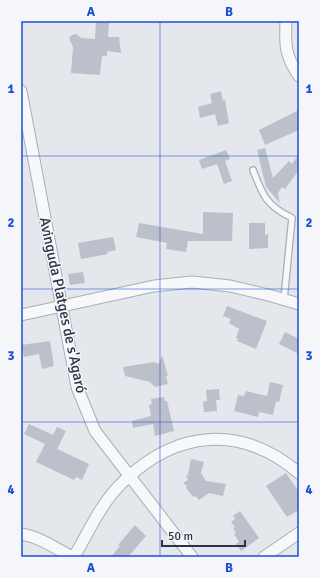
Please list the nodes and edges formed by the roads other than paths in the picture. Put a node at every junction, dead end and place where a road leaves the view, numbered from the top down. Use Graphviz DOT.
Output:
graph roads {
  1 [pos="286,21"];
  2 [pos="299,76"];
  3 [pos="21,91"];
  4 [pos="253,170"];
  5 [pos="284,300"];
  6 [pos="299,304"];
  7 [pos="62,306"];
  8 [pos="21,314"];
  9 [pos="299,473"];
  10 [pos="129,477"];
  11 [pos="299,533"];
  12 [pos="21,534"];
  13 [pos="73,557"];
  14 [pos="192,557"];
  15 [pos="264,557"];
  1 -- 2 [label="street"];
  3 -- 7 [label="street, Avinguda Platges de s'Agaró"];
  4 -- 5 [label="lane"];
  5 -- 6 [label="street"];
  5 -- 7 [label="street"];
  7 -- 8 [label="street"];
  7 -- 10 [label="street, Avinguda Platges de s'Agaró"];
  9 -- 10 [label="street"];
  10 -- 13 [label="street"];
  10 -- 14 [label="street, Avinguda Platges de s'Agaró"];
  11 -- 15 [label="street"];
  12 -- 13 [label="street"];
}
